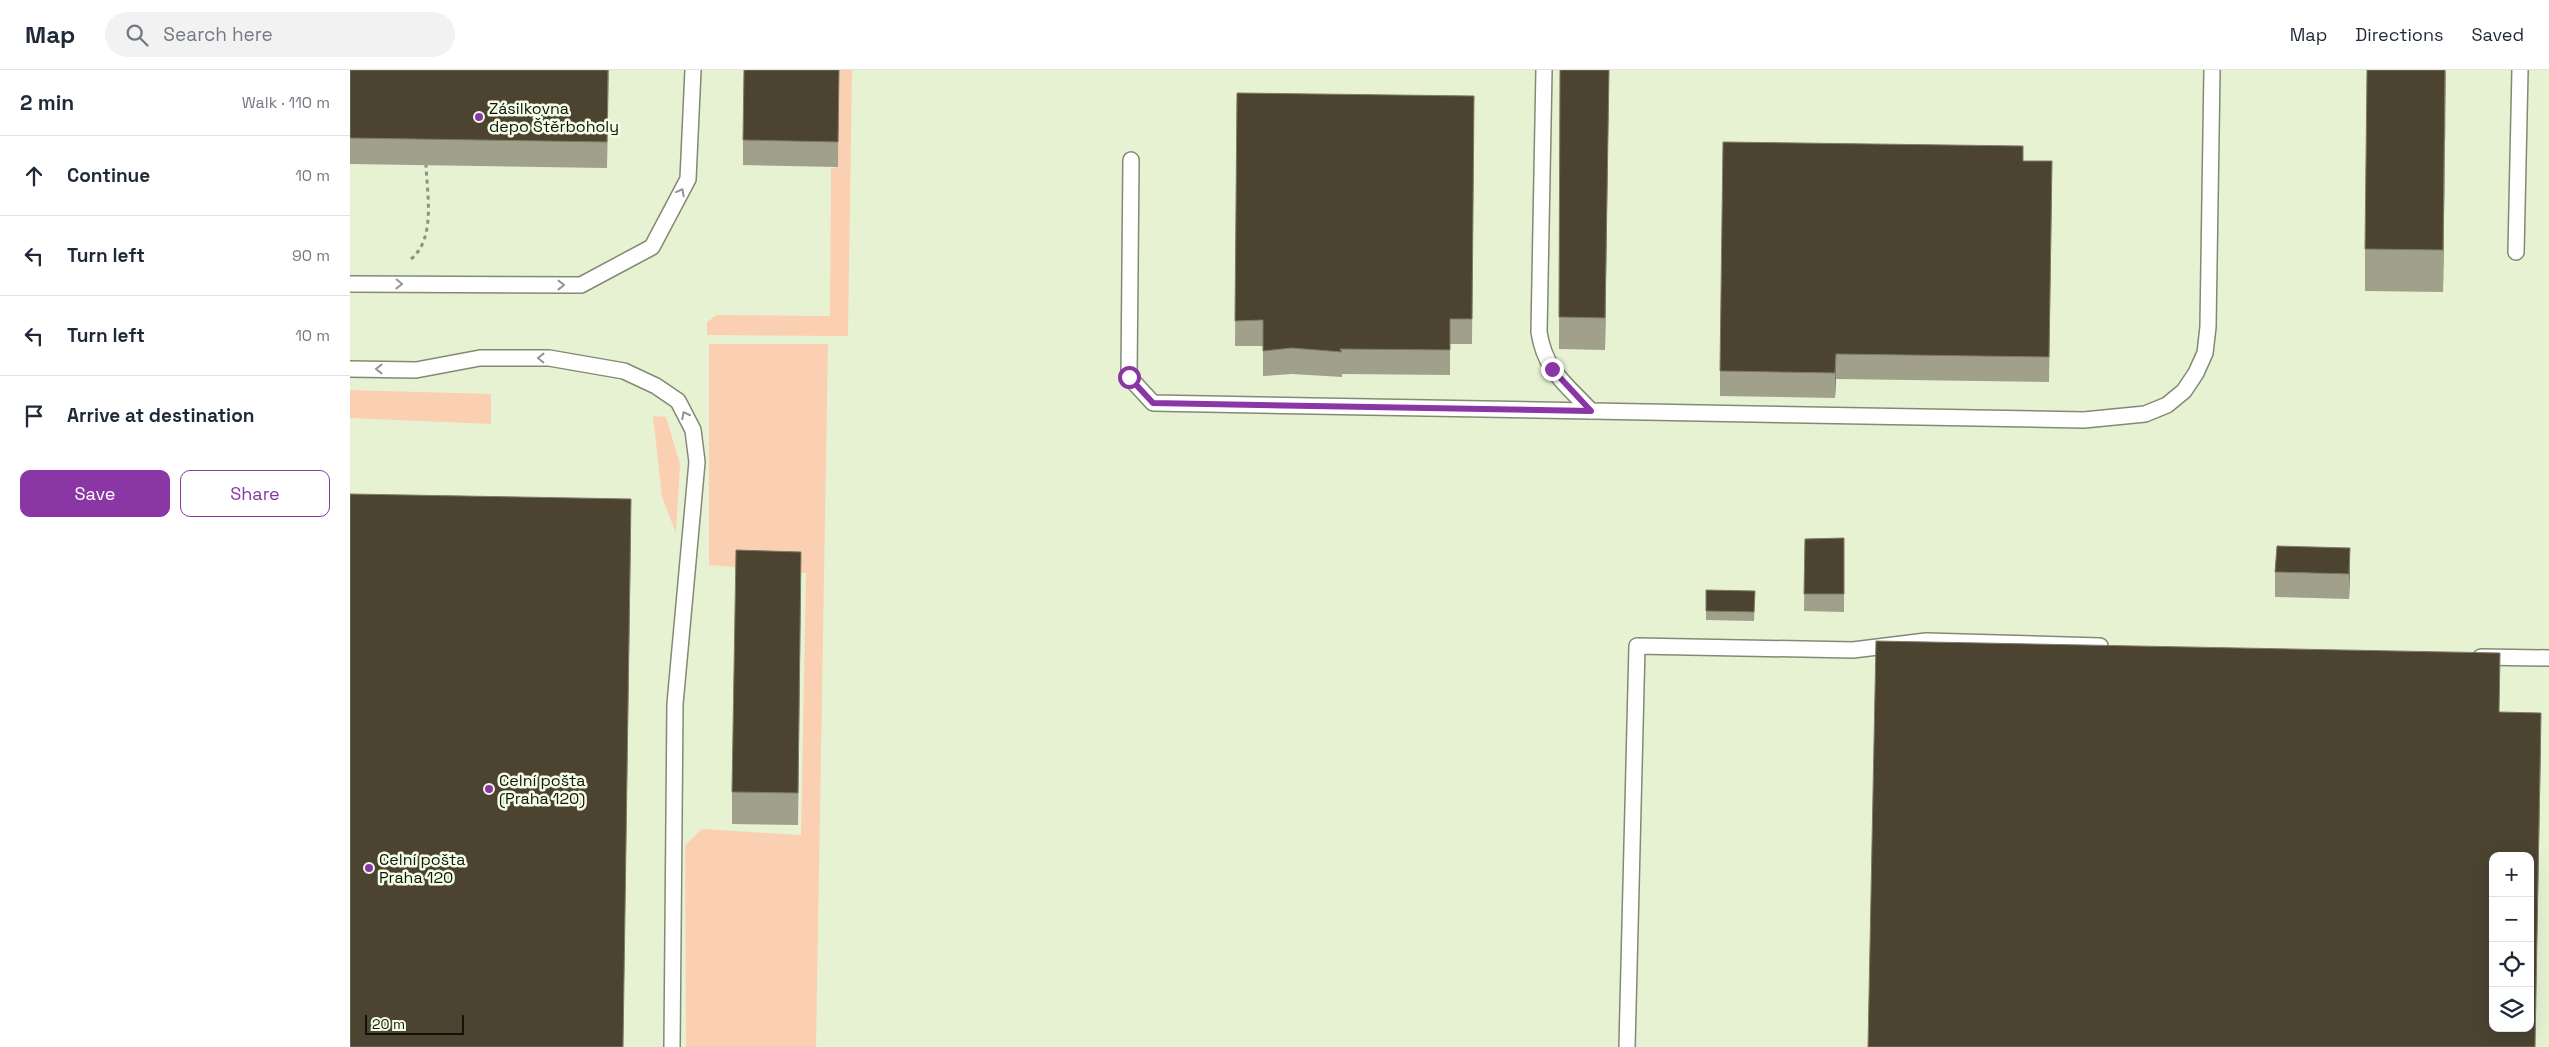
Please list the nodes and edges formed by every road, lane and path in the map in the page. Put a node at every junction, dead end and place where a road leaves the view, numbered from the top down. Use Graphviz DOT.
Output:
graph roads {
  1 [pos="693,70"];
  2 [pos="1544,70"];
  3 [pos="2212,70"];
  4 [pos="2520,70"];
  5 [pos="1132,160"];
  6 [pos="426,165"];
  7 [pos="2516,252"];
  8 [pos="410,260"];
  9 [pos="350,284"];
  10 [pos="350,369"];
  11 [pos="1591,411"];
  12 [pos="2114,646"];
  13 [pos="2470,656"];
  14 [pos="2549,658"];
  15 [pos="672,1047"];
  16 [pos="1627,1047"];
  9 -- 1 [label="lane, one-way"];
  2 -- 11 [label="lane"];
  3 -- 11 [label="lane"];
  4 -- 7 [label="lane"];
  5 -- 11 [label="lane"];
  6 -- 8 [label="path"];
  15 -- 10 [label="lane, one-way"];
  12 -- 16 [label="lane"];
  13 -- 14 [label="lane"];
}
